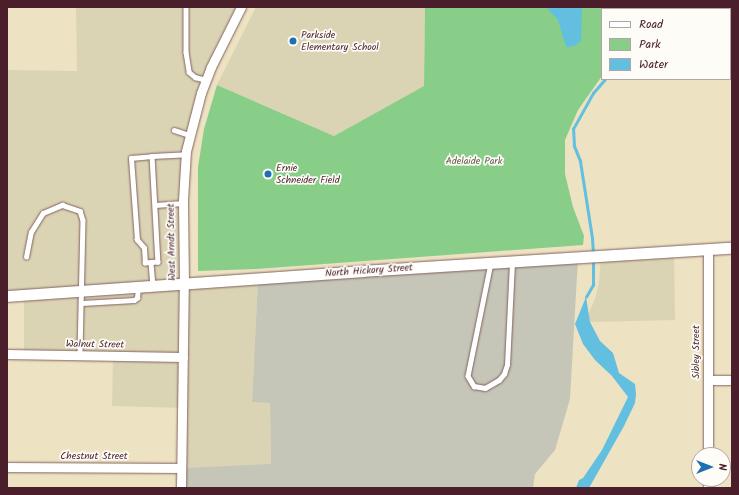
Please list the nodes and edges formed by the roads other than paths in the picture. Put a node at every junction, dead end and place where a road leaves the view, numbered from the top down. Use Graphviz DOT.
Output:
graph roads {
  1 [pos="186,7"];
  2 [pos="241,7"];
  3 [pos="206,80"];
  4 [pos="174,130"];
  5 [pos="189,135"];
  6 [pos="186,154"];
  7 [pos="152,156"];
  8 [pos="183,203"];
  9 [pos="155,205"];
  10 [pos="732,248"];
  11 [pos="708,249"];
  12 [pos="26,257"];
  13 [pos="512,262"];
  14 [pos="151,263"];
  15 [pos="492,263"];
  16 [pos="184,284"];
  17 [pos="153,286"];
  18 [pos="138,287"];
  19 [pos="98,290"];
  20 [pos="82,291"];
  21 [pos="7,296"];
  22 [pos="99,302"];
  23 [pos="82,303"];
  24 [pos="7,354"];
  25 [pos="80,355"];
  26 [pos="183,357"];
  27 [pos="708,380"];
  28 [pos="732,380"];
  29 [pos="708,447"];
  30 [pos="7,467"];
  31 [pos="181,468"];
  32 [pos="181,488"];
  1 -- 3 [label="lane"];
  2 -- 3 [label="street, West Arndt Street"];
  3 -- 5 [label="street, West Arndt Street"];
  4 -- 5 [label="lane"];
  5 -- 6 [label="street, West Arndt Street"];
  6 -- 7 [label="lane"];
  6 -- 8 [label="street, West Arndt Street"];
  7 -- 9 [label="lane"];
  7 -- 14 [label="lane"];
  8 -- 9 [label="lane"];
  8 -- 16 [label="street, West Arndt Street"];
  9 -- 14 [label="lane"];
  10 -- 11 [label="street, North Hickory Street"];
  11 -- 13 [label="street, North Hickory Street"];
  11 -- 27 [label="street, Sibley Street"];
  12 -- 20 [label="lane"];
  13 -- 15 [label="street, North Hickory Street"];
  13 -- 15 [label="lane"];
  14 -- 17 [label="lane"];
  15 -- 16 [label="street, North Hickory Street"];
  16 -- 17 [label="street, North Hickory Street"];
  16 -- 26 [label="street, West Arndt Street"];
  17 -- 18 [label="street, North Hickory Street"];
  18 -- 19 [label="street, North Hickory Street"];
  18 -- 22 [label="lane"];
  19 -- 20 [label="street, North Hickory Street"];
  19 -- 22 [label="lane"];
  20 -- 21 [label="street, North Hickory Street"];
  20 -- 23 [label="lane"];
  22 -- 23 [label="lane"];
  23 -- 25 [label="lane"];
  24 -- 25 [label="street, Walnut Street"];
  25 -- 26 [label="street, Walnut Street"];
  26 -- 31 [label="street, West Arndt Street"];
  27 -- 28 [label="street"];
  27 -- 29 [label="street, Sibley Street"];
  30 -- 31 [label="street, Chestnut Street"];
  31 -- 32 [label="street, West Arndt Street"];
}
